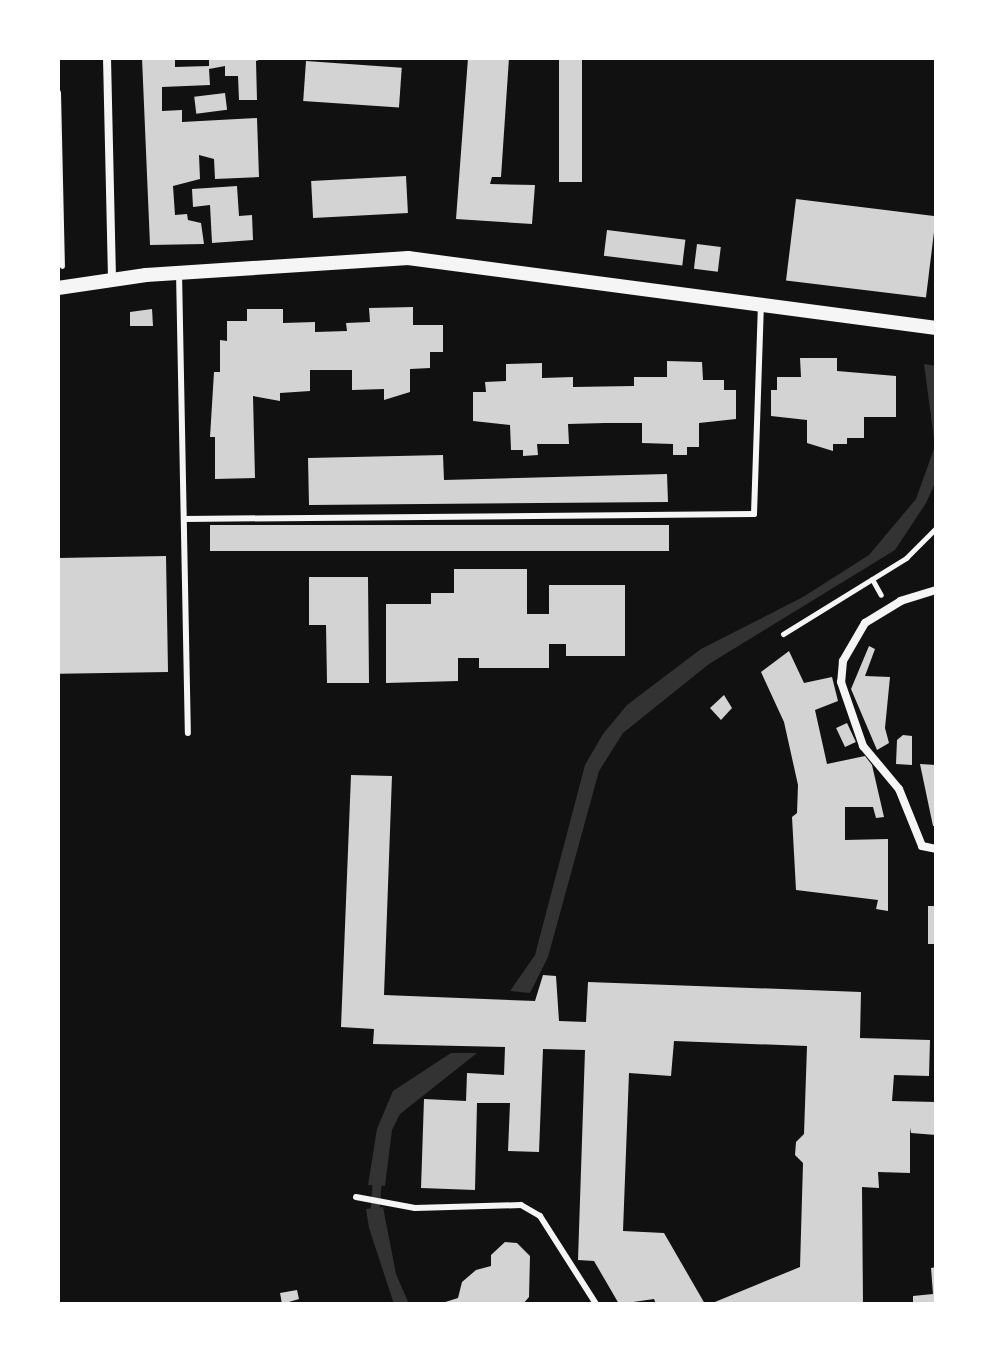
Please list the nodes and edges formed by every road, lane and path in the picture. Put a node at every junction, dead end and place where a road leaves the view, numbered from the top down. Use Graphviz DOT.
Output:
graph roads {
  1 [pos="107,58"];
  2 [pos="58,92"];
  3 [pos="179,272"];
  4 [pos="112,279"];
  5 [pos="60,288"];
  6 [pos="761,303"];
  7 [pos="936,328"];
  8 [pos="184,519"];
  9 [pos="936,528"];
  10 [pos="872,579"];
  11 [pos="876,587"];
  12 [pos="936,590"];
  13 [pos="783,634"];
  14 [pos="188,733"];
  15 [pos="936,849"];
  16 [pos="356,1197"];
  17 [pos="596,1304"];
  1 -- 4 [label="street"];
  2 -- 5 [label="path"];
  3 -- 4 [label="street"];
  3 -- 6 [label="street"];
  3 -- 8 [label="lane"];
  4 -- 5 [label="street"];
  6 -- 7 [label="street"];
  6 -- 8 [label="lane"];
  8 -- 14 [label="lane"];
  9 -- 10 [label="path"];
  10 -- 11 [label="path"];
  10 -- 13 [label="path"];
  12 -- 15 [label="street"];
  16 -- 17 [label="lane"];
}
